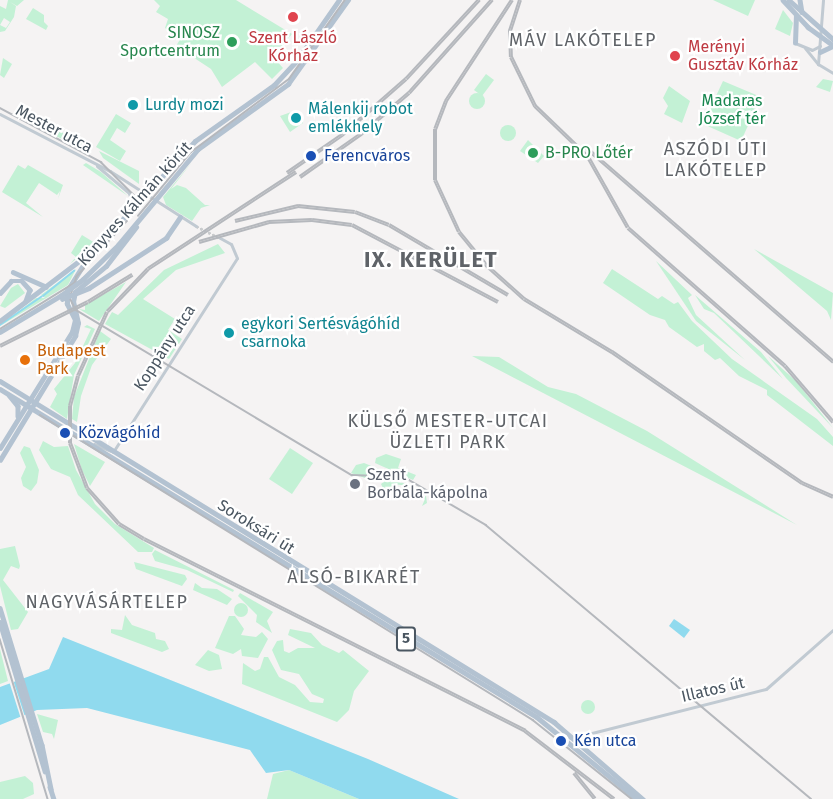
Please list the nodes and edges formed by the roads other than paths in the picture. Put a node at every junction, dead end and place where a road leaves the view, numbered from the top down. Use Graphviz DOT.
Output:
graph roads {
  1 [pos="339,0"];
  2 [pos="348,0"];
  3 [pos="783,0"];
  4 [pos="789,0"];
  5 [pos="800,0"];
  6 [pos="823,0"];
  7 [pos="796,15"];
  8 [pos="809,21"];
  9 [pos="822,35"];
  10 [pos="833,39"];
  11 [pos="795,43"];
  12 [pos="821,45"];
  13 [pos="833,45"];
  14 [pos="805,48"];
  15 [pos="820,52"];
  16 [pos="818,64"];
  17 [pos="833,73"];
  18 [pos="0,114"];
  19 [pos="96,165"];
  20 [pos="163,188"];
  21 [pos="144,194"];
  22 [pos="154,201"];
  23 [pos="133,207"];
  24 [pos="164,208"];
  25 [pos="142,216"];
  26 [pos="180,217"];
  27 [pos="196,226"];
  28 [pos="220,238"];
  29 [pos="95,249"];
  30 [pos="14,270"];
  31 [pos="49,286"];
  32 [pos="0,293"];
  33 [pos="61,298"];
  34 [pos="23,305"];
  35 [pos="75,311"];
  36 [pos="0,321"];
  37 [pos="0,332"];
  38 [pos="0,381"];
  39 [pos="0,389"];
  40 [pos="7,393"];
  41 [pos="32,404"];
  42 [pos="18,419"];
  43 [pos="94,444"];
  44 [pos="0,448"];
  45 [pos="113,451"];
  46 [pos="115,458"];
  47 [pos="0,460"];
  48 [pos="0,608"];
  49 [pos="0,622"];
  50 [pos="833,630"];
  51 [pos="19,675"];
  52 [pos="566,734"];
  53 [pos="576,739"];
  54 [pos="54,799"];
  55 [pos="637,799"];
  56 [pos="643,799"];
  1 -- 21 [label="main road, Könyves Kálmán körút"];
  2 -- 20 [label="main road, Könyves Kálmán körút"];
  3 -- 7 [label="main road"];
  4 -- 8 [label="main road"];
  5 -- 8 [label="main road"];
  6 -- 9 [label="street"];
  7 -- 9 [label="main road"];
  7 -- 11 [label="main road"];
  8 -- 9 [label="main road"];
  9 -- 10 [label="main road"];
  9 -- 12 [label="street"];
  9 -- 13 [label="main road"];
  11 -- 14 [label="street"];
  12 -- 14 [label="street"];
  12 -- 15 [label="street"];
  13 -- 15 [label="main road"];
  14 -- 16 [label="street"];
  15 -- 16 [label="street"];
  16 -- 17 [label="street"];
  18 -- 19 [label="street, Mester utca"];
  19 -- 21 [label="street, Mester utca"];
  19 -- 23 [label="street, Mester utca"];
  20 -- 22 [label="main road, Könyves Kálmán körút"];
  20 -- 24 [label="street"];
  21 -- 22 [label="street, Mester utca"];
  21 -- 23 [label="main road, Könyves Kálmán körút"];
  22 -- 24 [label="street, Mester utca"];
  22 -- 25 [label="main road, Könyves Kálmán körút"];
  23 -- 29 [label="main road, Könyves Kálmán körút"];
  24 -- 26 [label="street, Mester utca"];
  25 -- 33 [label="main road, Könyves Kálmán körút, bridge"];
  25 -- 35 [label="main road"];
  26 -- 27 [label="street, Mester utca"];
  26 -- 33 [label="main road, bridge"];
  28 -- 45 [label="street, Koppány utca"];
  29 -- 31 [label="main road, Könyves Kálmán körút"];
  29 -- 35 [label="main road"];
  30 -- 31 [label="main road"];
  31 -- 34 [label="main road, Könyves Kálmán körút"];
  32 -- 34 [label="main road"];
  33 -- 37 [label="main road"];
  34 -- 36 [label="main road, Könyves Kálmán körút"];
  35 -- 41 [label="main road"];
  38 -- 41 [label="main road, Soroksári út"];
  39 -- 40 [label="main road, Soroksári út"];
  40 -- 41 [label="main road, Soroksári út"];
  40 -- 42 [label="main road"];
  41 -- 42 [label="main road"];
  41 -- 43 [label="main road, Soroksári út / 5"];
  41 -- 45 [label="main road, Soroksári út / 5"];
  41 -- 47 [label="main road"];
  42 -- 44 [label="main road"];
  43 -- 45 [label="street"];
  43 -- 46 [label="main road, Soroksári út / 5"];
  45 -- 46 [label="street"];
  45 -- 52 [label="main road, Soroksári út / 5"];
  46 -- 52 [label="main road, Soroksári út / 5"];
  48 -- 51 [label="main road"];
  49 -- 51 [label="main road"];
  50 -- 53 [label="street, Illatos út"];
  51 -- 54 [label="main road"];
  52 -- 53 [label="main road, Soroksári út / 5"];
  52 -- 53 [label="main road"];
  53 -- 55 [label="main road, Soroksári út / 5"];
  53 -- 56 [label="main road, Soroksári út / 5"];
}
